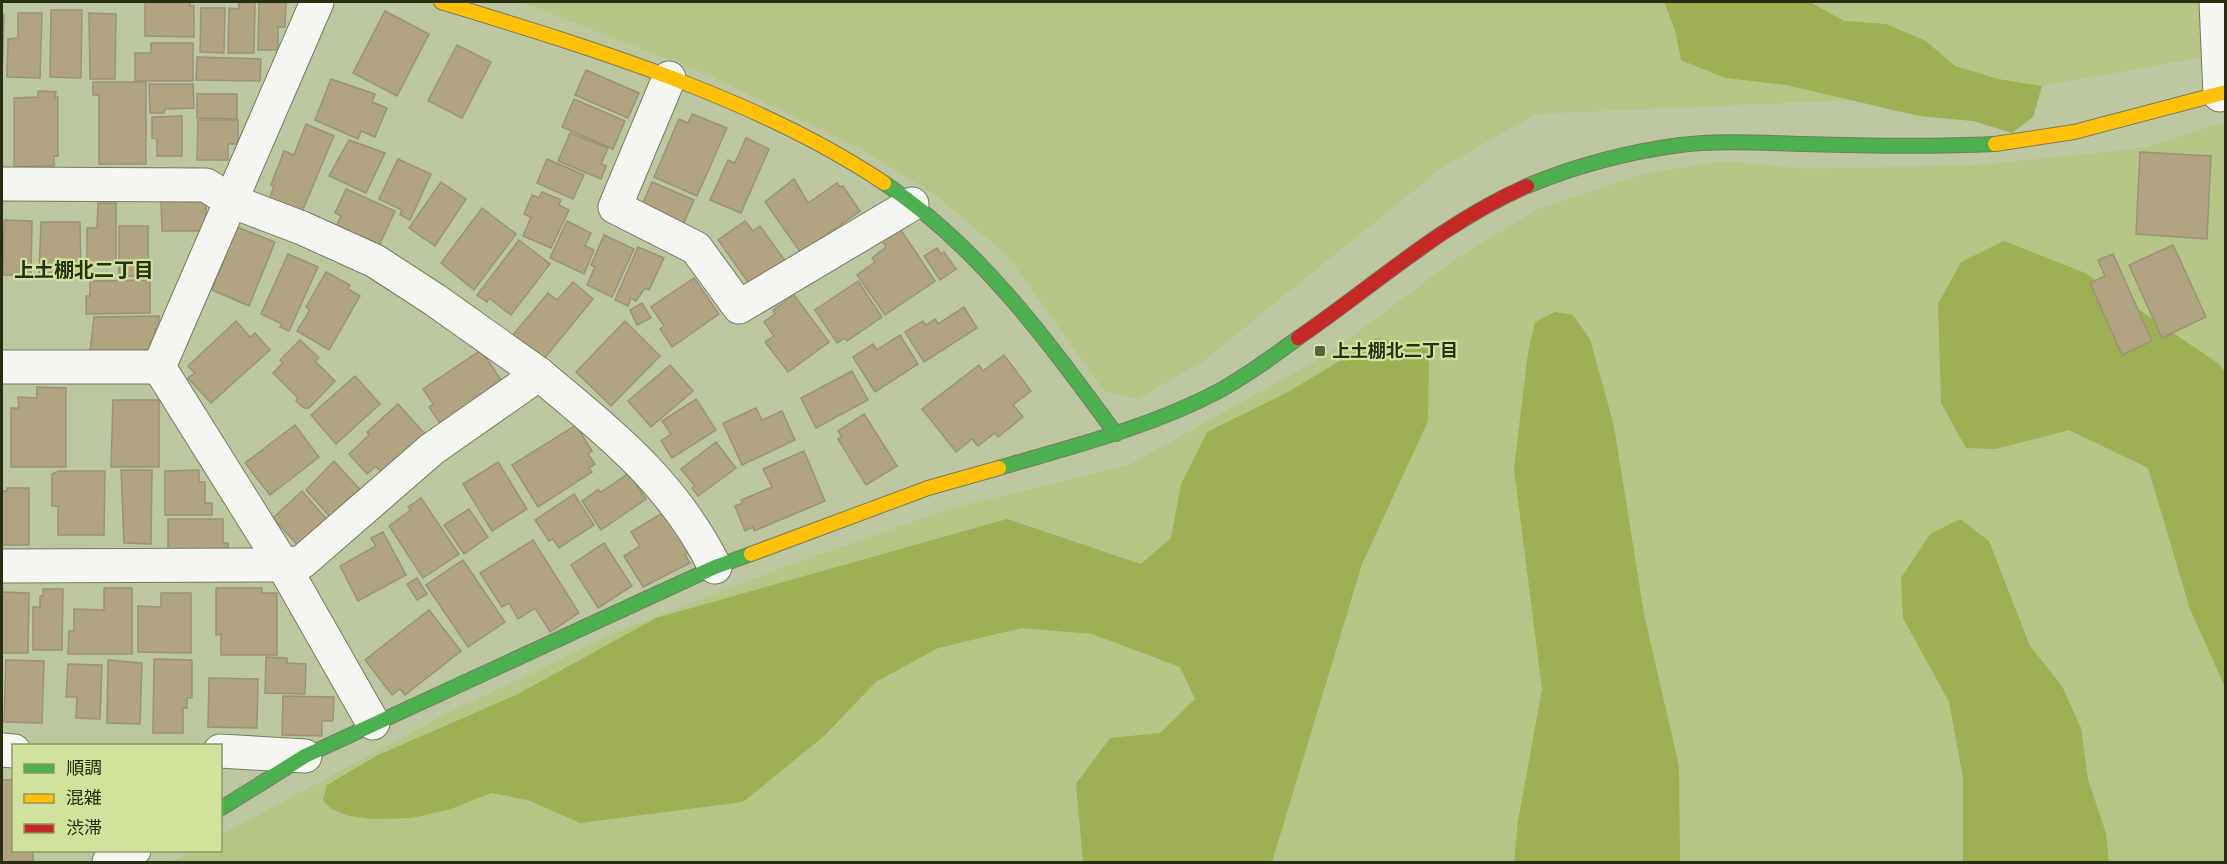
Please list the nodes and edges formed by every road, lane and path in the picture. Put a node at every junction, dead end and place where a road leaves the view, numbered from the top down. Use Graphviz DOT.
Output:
graph roads {
  1 [pos="317,2"];
  2 [pos="441,2"];
  3 [pos="2216,2"];
  4 [pos="669,78"];
  5 [pos="2223,93"];
  6 [pos="2,184"];
  7 [pos="231,201"];
  8 [pos="912,204"];
  9 [pos="2,367"];
  10 [pos="159,367"];
  11 [pos="539,374"];
  12 [pos="1116,434"];
  13 [pos="2,566"];
  14 [pos="283,566"];
  15 [pos="715,567"];
  16 [pos="373,723"];
  17 [pos="222,751"];
  18 [pos="305,756"];
  19 [pos="222,808"];
  20 [pos="130,852"];
  21 [pos="109,862"];
  1 -- 7 [label="street"];
  2 -- 4 [label="street"];
  3 -- 5 [label="street"];
  4 -- 8 [label="street"];
  4 -- 8 [label="street"];
  5 -- 12 [label="street"];
  6 -- 7 [label="street"];
  7 -- 10 [label="street"];
  7 -- 11 [label="street"];
  8 -- 12 [label="street"];
  9 -- 10 [label="street"];
  10 -- 14 [label="street"];
  11 -- 14 [label="street"];
  11 -- 15 [label="street"];
  12 -- 15 [label="street"];
  13 -- 14 [label="street"];
  14 -- 16 [label="street"];
  15 -- 16 [label="street"];
  16 -- 18 [label="street"];
  17 -- 18 [label="street"];
  18 -- 19 [label="street"];
  20 -- 21 [label="street"];
}
